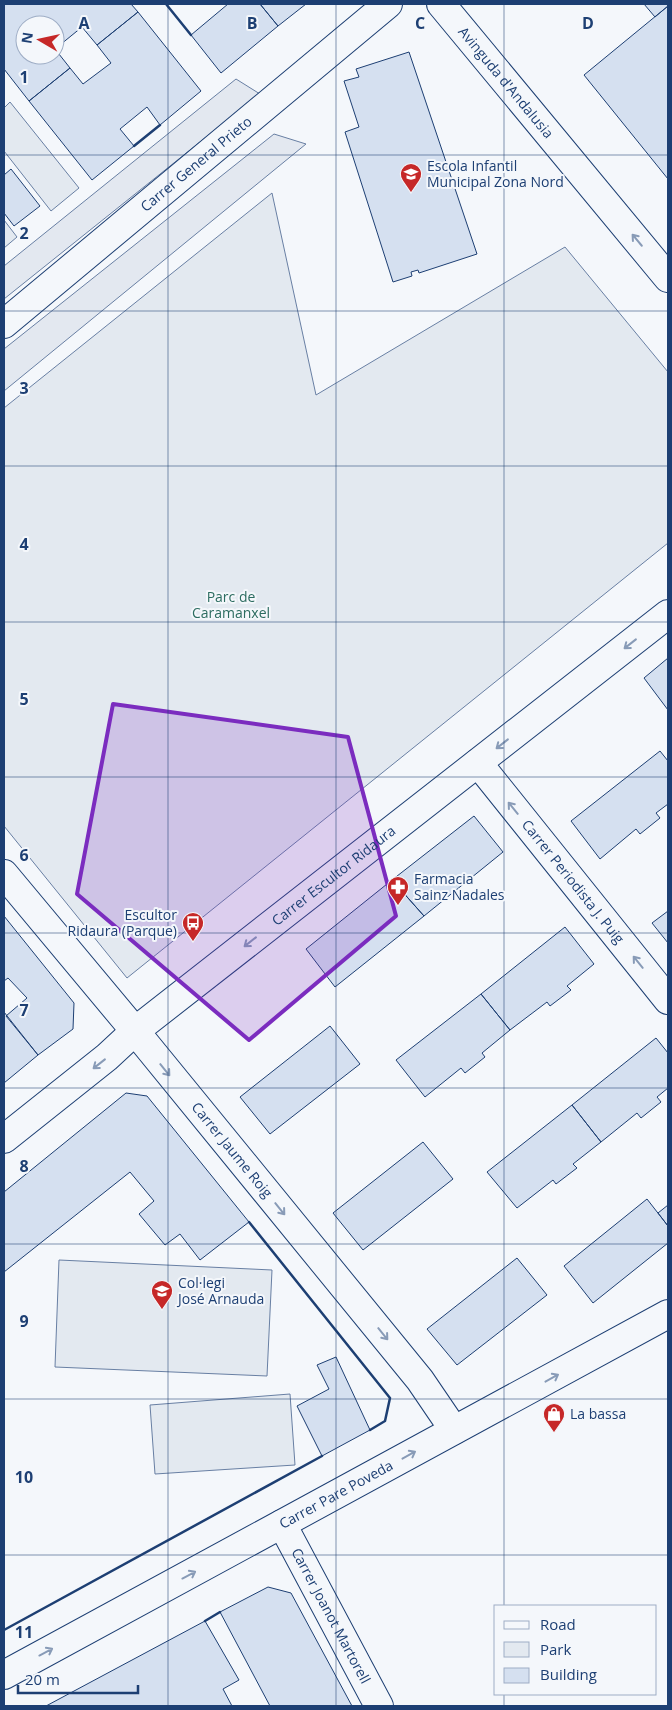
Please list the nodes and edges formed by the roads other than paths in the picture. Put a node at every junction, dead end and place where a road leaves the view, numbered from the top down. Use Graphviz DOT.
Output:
graph roads {
  1 [pos="388,4"];
  2 [pos="441,4"];
  3 [pos="668,278"];
  4 [pos="4,324"];
  5 [pos="668,614"];
  6 [pos="478,763"];
  7 [pos="4,874"];
  8 [pos="668,1000"];
  9 [pos="135,1031"];
  10 [pos="4,1140"];
  11 [pos="668,1314"];
  12 [pos="454,1430"];
  13 [pos="282,1524"];
  14 [pos="4,1676"];
  15 [pos="379,1706"];
  1 -- 4 [label="street, Carrer General Prieto"];
  3 -- 2 [label="street, Avinguda d'Andalusia, one-way"];
  5 -- 6 [label="street, Carrer Escultor Ridaura, one-way"];
  8 -- 6 [label="street, Carrer Periodista J. Puig, one-way"];
  6 -- 9 [label="street, Carrer Escultor Ridaura, one-way"];
  7 -- 9 [label="street, Carrer Jaume Roig"];
  9 -- 10 [label="street, Carrer Escultor Ridaura, one-way"];
  9 -- 12 [label="street, Carrer Jaume Roig, one-way"];
  12 -- 11 [label="street, Carrer Pare Poveda, one-way"];
  13 -- 12 [label="street, Carrer Pare Poveda, one-way"];
  14 -- 13 [label="street, Carrer Pare Poveda, one-way"];
  13 -- 15 [label="street, Carrer Joanot Martorell"];
}
